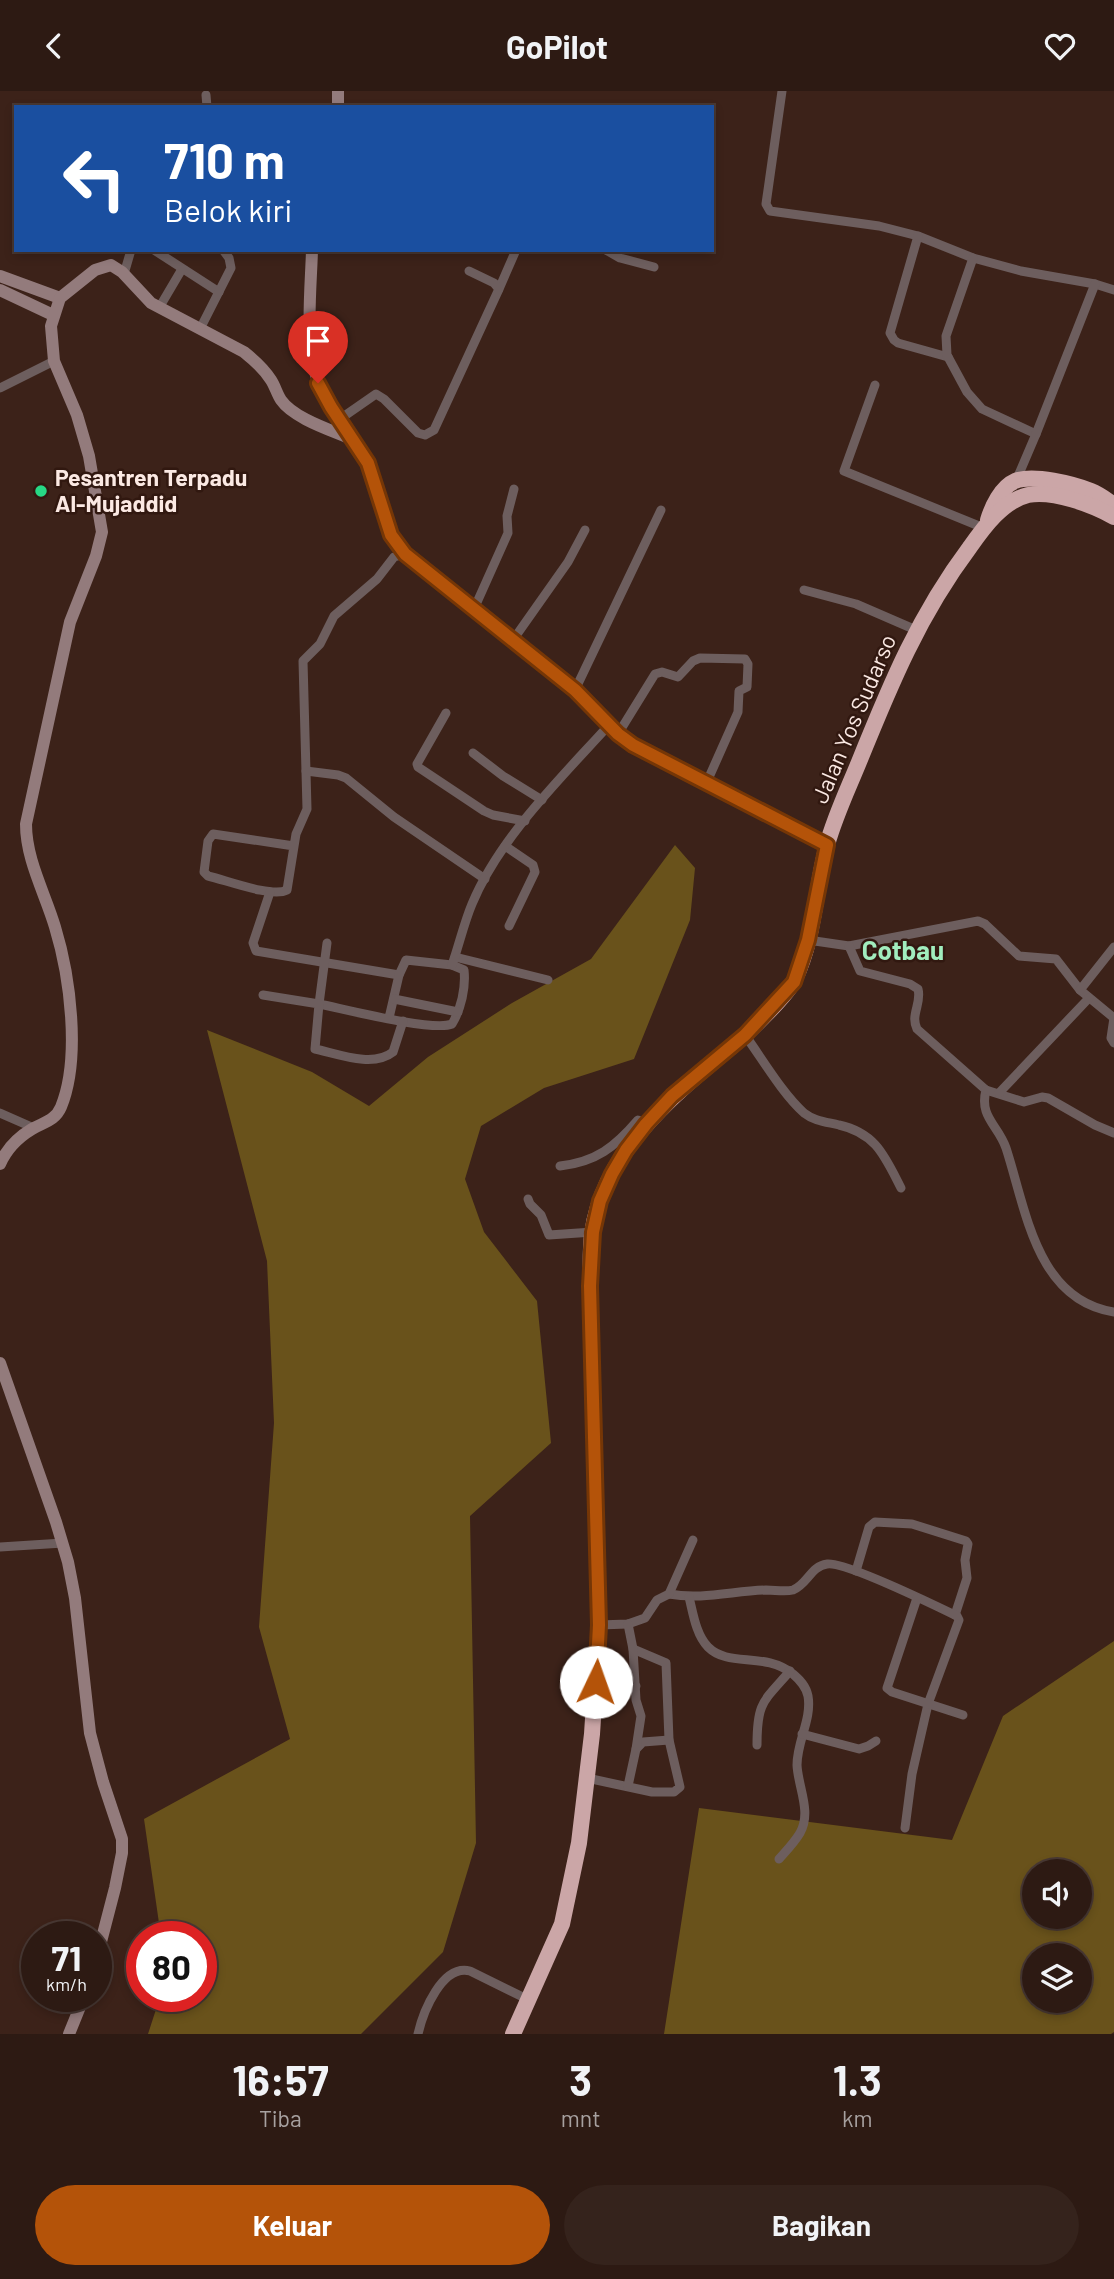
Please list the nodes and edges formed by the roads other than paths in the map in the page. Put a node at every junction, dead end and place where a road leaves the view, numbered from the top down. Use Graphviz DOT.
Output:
graph roads {
  1 [pos="782,91"];
  2 [pos="206,95"];
  3 [pos="207,105"];
  4 [pos="918,236"];
  5 [pos="130,252"];
  6 [pos="157,252"];
  7 [pos="224,252"];
  8 [pos="312,252"];
  9 [pos="515,252"];
  10 [pos="610,252"];
  11 [pos="974,258"];
  12 [pos="654,267"];
  13 [pos="182,268"];
  14 [pos="469,271"];
  15 [pos="124,274"];
  16 [pos="0,276"];
  17 [pos="1095,284"];
  18 [pos="499,289"];
  19 [pos="0,290"];
  20 [pos="1114,290"];
  21 [pos="219,292"];
  22 [pos="60,297"];
  23 [pos="159,308"];
  24 [pos="53,315"];
  25 [pos="200,329"];
  26 [pos="948,357"];
  27 [pos="54,361"];
  28 [pos="875,385"];
  29 [pos="0,388"];
  30 [pos="331,407"];
  31 [pos="340,419"];
  32 [pos="315,423"];
  33 [pos="1036,434"];
  34 [pos="354,440"];
  35 [pos="1016,481"];
  36 [pos="514,489"];
  37 [pos="1114,505"];
  38 [pos="662,510"];
  39 [pos="1114,517"];
  40 [pos="986,525"];
  41 [pos="585,530"];
  42 [pos="405,554"];
  43 [pos="804,590"];
  44 [pos="474,609"];
  45 [pos="916,631"];
  46 [pos="513,640"];
  47 [pos="575,690"];
  48 [pos="446,713"];
  49 [pos="614,729"];
  50 [pos="473,753"];
  51 [pos="306,771"];
  52 [pos="706,783"];
  53 [pos="542,800"];
  54 [pos="525,821"];
  55 [pos="827,845"];
  56 [pos="294,846"];
  57 [pos="505,846"];
  58 [pos="485,879"];
  59 [pos="270,892"];
  60 [pos="509,926"];
  61 [pos="808,940"];
  62 [pos="327,943"];
  63 [pos="849,946"];
  64 [pos="1114,947"];
  65 [pos="453,961"];
  66 [pos="325,963"];
  67 [pos="399,975"];
  68 [pos="548,981"];
  69 [pos="1080,990"];
  70 [pos="263,995"];
  71 [pos="1089,998"];
  72 [pos="394,999"];
  73 [pos="319,1005"];
  74 [pos="458,1012"];
  75 [pos="389,1018"];
  76 [pos="1114,1018"];
  77 [pos="404,1021"];
  78 [pos="745,1035"];
  79 [pos="1114,1043"];
  80 [pos="986,1090"];
  81 [pos="999,1093"];
  82 [pos="0,1113"];
  83 [pos="646,1124"];
  84 [pos="34,1128"];
  85 [pos="1114,1133"];
  86 [pos="0,1164"];
  87 [pos="560,1166"];
  88 [pos="901,1188"];
  89 [pos="528,1199"];
  90 [pos="593,1232"];
  91 [pos="1114,1312"];
  92 [pos="0,1363"];
  93 [pos="693,1540"];
  94 [pos="63,1543"];
  95 [pos="0,1547"];
  96 [pos="856,1571"];
  97 [pos="669,1594"];
  98 [pos="689,1597"];
  99 [pos="917,1598"];
  100 [pos="955,1615"];
  101 [pos="628,1624"];
  102 [pos="599,1625"];
  103 [pos="633,1649"];
  104 [pos="790,1671"];
  105 [pos="596,1682"];
  106 [pos="636,1686"];
  107 [pos="928,1704"];
  108 [pos="964,1715"];
  109 [pos="802,1734"];
  110 [pos="669,1740"];
  111 [pos="876,1741"];
  112 [pos="757,1745"];
  113 [pos="636,1749"];
  114 [pos="587,1778"];
  115 [pos="628,1786"];
  116 [pos="905,1828"];
  117 [pos="779,1859"];
  118 [pos="107,1921"];
  119 [pos="529,2000"];
  120 [pos="78,2012"];
  121 [pos="69,2034"];
  122 [pos="418,2034"];
  123 [pos="513,2034"];
  1 -- 4 [label="street"];
  2 -- 3 [label="street"];
  4 -- 11 [label="street"];
  4 -- 26 [label="street"];
  5 -- 15 [label="street"];
  6 -- 13 [label="street"];
  7 -- 21 [label="street"];
  8 -- 30 [label="street"];
  9 -- 18 [label="street"];
  10 -- 12 [label="street"];
  11 -- 17 [label="street"];
  11 -- 26 [label="street"];
  13 -- 21 [label="street"];
  13 -- 23 [label="street"];
  14 -- 18 [label="street"];
  15 -- 22 [label="street"];
  15 -- 23 [label="street"];
  16 -- 22 [label="street"];
  17 -- 20 [label="street"];
  17 -- 33 [label="street"];
  18 -- 31 [label="street"];
  19 -- 24 [label="street"];
  21 -- 25 [label="street"];
  22 -- 24 [label="street"];
  23 -- 25 [label="street"];
  24 -- 27 [label="street"];
  25 -- 32 [label="street"];
  26 -- 33 [label="street"];
  27 -- 29 [label="street"];
  27 -- 84 [label="street"];
  28 -- 40 [label="street"];
  30 -- 31 [label="street"];
  30 -- 32 [label="street"];
  31 -- 34 [label="street"];
  32 -- 34 [label="street"];
  33 -- 35 [label="street"];
  34 -- 42 [label="street"];
  35 -- 37 [label="highway"];
  35 -- 40 [label="highway, Jalan Yos Sudarso"];
  36 -- 44 [label="street"];
  38 -- 47 [label="street"];
  39 -- 40 [label="highway, Jalan Yos Sudarso"];
  40 -- 45 [label="highway, Jalan Yos Sudarso"];
  41 -- 46 [label="street"];
  42 -- 44 [label="street"];
  42 -- 51 [label="street"];
  43 -- 45 [label="street"];
  44 -- 46 [label="street"];
  45 -- 55 [label="highway, Jalan Yos Sudarso"];
  46 -- 47 [label="street"];
  47 -- 49 [label="street"];
  48 -- 54 [label="street"];
  49 -- 52 [label="street"];
  49 -- 52 [label="street"];
  49 -- 53 [label="street"];
  50 -- 53 [label="street"];
  51 -- 56 [label="street"];
  51 -- 58 [label="street"];
  52 -- 55 [label="street"];
  53 -- 54 [label="street"];
  54 -- 57 [label="street"];
  55 -- 61 [label="highway, Jalan Yos Sudarso"];
  56 -- 59 [label="street"];
  56 -- 59 [label="street"];
  57 -- 58 [label="street"];
  57 -- 60 [label="street"];
  58 -- 65 [label="street"];
  59 -- 66 [label="street"];
  61 -- 63 [label="street"];
  61 -- 78 [label="highway, Jalan Yos Sudarso"];
  62 -- 66 [label="street"];
  63 -- 69 [label="street"];
  63 -- 80 [label="street"];
  64 -- 69 [label="street"];
  65 -- 67 [label="street"];
  65 -- 68 [label="street"];
  65 -- 74 [label="street"];
  66 -- 67 [label="street"];
  66 -- 73 [label="street"];
  67 -- 72 [label="street"];
  69 -- 71 [label="street"];
  70 -- 73 [label="street"];
  71 -- 76 [label="street"];
  71 -- 81 [label="street"];
  72 -- 74 [label="street"];
  72 -- 75 [label="street"];
  73 -- 75 [label="street"];
  73 -- 77 [label="street"];
  74 -- 77 [label="street"];
  75 -- 77 [label="street"];
  76 -- 79 [label="street"];
  78 -- 83 [label="highway, Jalan Yos Sudarso"];
  78 -- 88 [label="street"];
  80 -- 81 [label="street"];
  80 -- 91 [label="street"];
  81 -- 85 [label="street"];
  82 -- 84 [label="street"];
  83 -- 87 [label="street"];
  83 -- 90 [label="highway, Jalan Yos Sudarso"];
  84 -- 86 [label="street"];
  89 -- 90 [label="street"];
  90 -- 102 [label="highway, Jalan Yos Sudarso"];
  92 -- 94 [label="street"];
  93 -- 97 [label="street"];
  94 -- 95 [label="street"];
  94 -- 118 [label="street"];
  96 -- 98 [label="street"];
  96 -- 99 [label="street"];
  96 -- 100 [label="street"];
  97 -- 98 [label="street"];
  97 -- 101 [label="street"];
  98 -- 104 [label="street"];
  99 -- 100 [label="street"];
  99 -- 107 [label="street"];
  100 -- 107 [label="street"];
  101 -- 102 [label="street"];
  101 -- 103 [label="street"];
  102 -- 105 [label="highway, Jalan Yos Sudarso"];
  103 -- 106 [label="street"];
  103 -- 110 [label="street"];
  104 -- 109 [label="street"];
  104 -- 112 [label="street"];
  105 -- 106 [label="street"];
  105 -- 114 [label="highway, Jalan Yos Sudarso"];
  106 -- 113 [label="street"];
  107 -- 108 [label="street"];
  107 -- 116 [label="street"];
  109 -- 111 [label="street"];
  109 -- 117 [label="street"];
  110 -- 113 [label="street"];
  110 -- 115 [label="street"];
  113 -- 115 [label="street"];
  114 -- 115 [label="street"];
  114 -- 119 [label="highway, Jalan Yos Sudarso"];
  119 -- 122 [label="street"];
  119 -- 123 [label="highway, Jalan Yos Sudarso"];
  120 -- 121 [label="street"];
}
